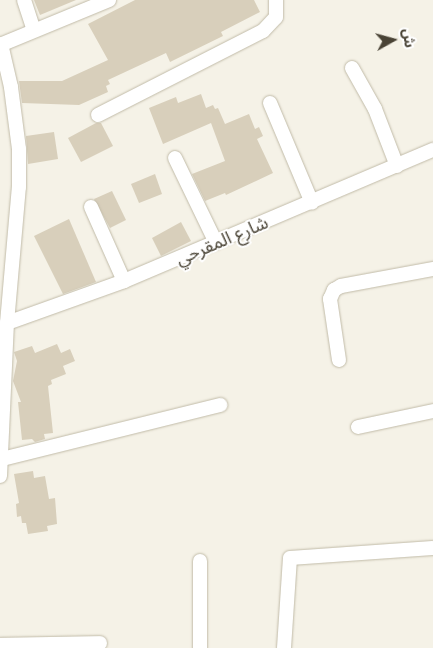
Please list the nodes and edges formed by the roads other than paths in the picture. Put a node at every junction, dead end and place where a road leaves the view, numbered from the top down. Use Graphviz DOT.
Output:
graph roads {
  1 [pos="24,0"];
  2 [pos="109,0"];
  3 [pos="276,0"];
  4 [pos="34,30"];
  5 [pos="0,45"];
  6 [pos="352,68"];
  7 [pos="270,103"];
  8 [pos="98,115"];
  9 [pos="433,150"];
  10 [pos="175,158"];
  11 [pos="396,166"];
  12 [pos="312,203"];
  13 [pos="91,206"];
  14 [pos="216,243"];
  15 [pos="433,270"];
  16 [pos="124,281"];
  17 [pos="7,323"];
  18 [pos="339,360"];
  19 [pos="220,405"];
  20 [pos="433,411"];
  21 [pos="1,414"];
  22 [pos="358,427"];
  23 [pos="2,459"];
  24 [pos="0,476"];
  25 [pos="433,548"];
  26 [pos="200,561"];
  27 [pos="100,643"];
  28 [pos="0,645"];
  29 [pos="200,648"];
  30 [pos="284,648"];
  1 -- 4 [label="street"];
  2 -- 4 [label="street"];
  3 -- 8 [label="street"];
  4 -- 5 [label="street"];
  5 -- 17 [label="street"];
  6 -- 11 [label="street"];
  7 -- 12 [label="street"];
  9 -- 11 [label="street, شارع المقرحي"];
  10 -- 14 [label="street"];
  11 -- 12 [label="street, شارع المقرحي"];
  12 -- 14 [label="street, شارع المقرحي"];
  13 -- 16 [label="street"];
  14 -- 16 [label="street, شارع المقرحي"];
  15 -- 18 [label="street"];
  16 -- 17 [label="street, شارع المقرحي"];
  17 -- 21 [label="street"];
  19 -- 23 [label="street"];
  20 -- 22 [label="street"];
  21 -- 23 [label="street"];
  23 -- 24 [label="street"];
  25 -- 30 [label="street"];
  26 -- 29 [label="street"];
  27 -- 28 [label="street"];
}
